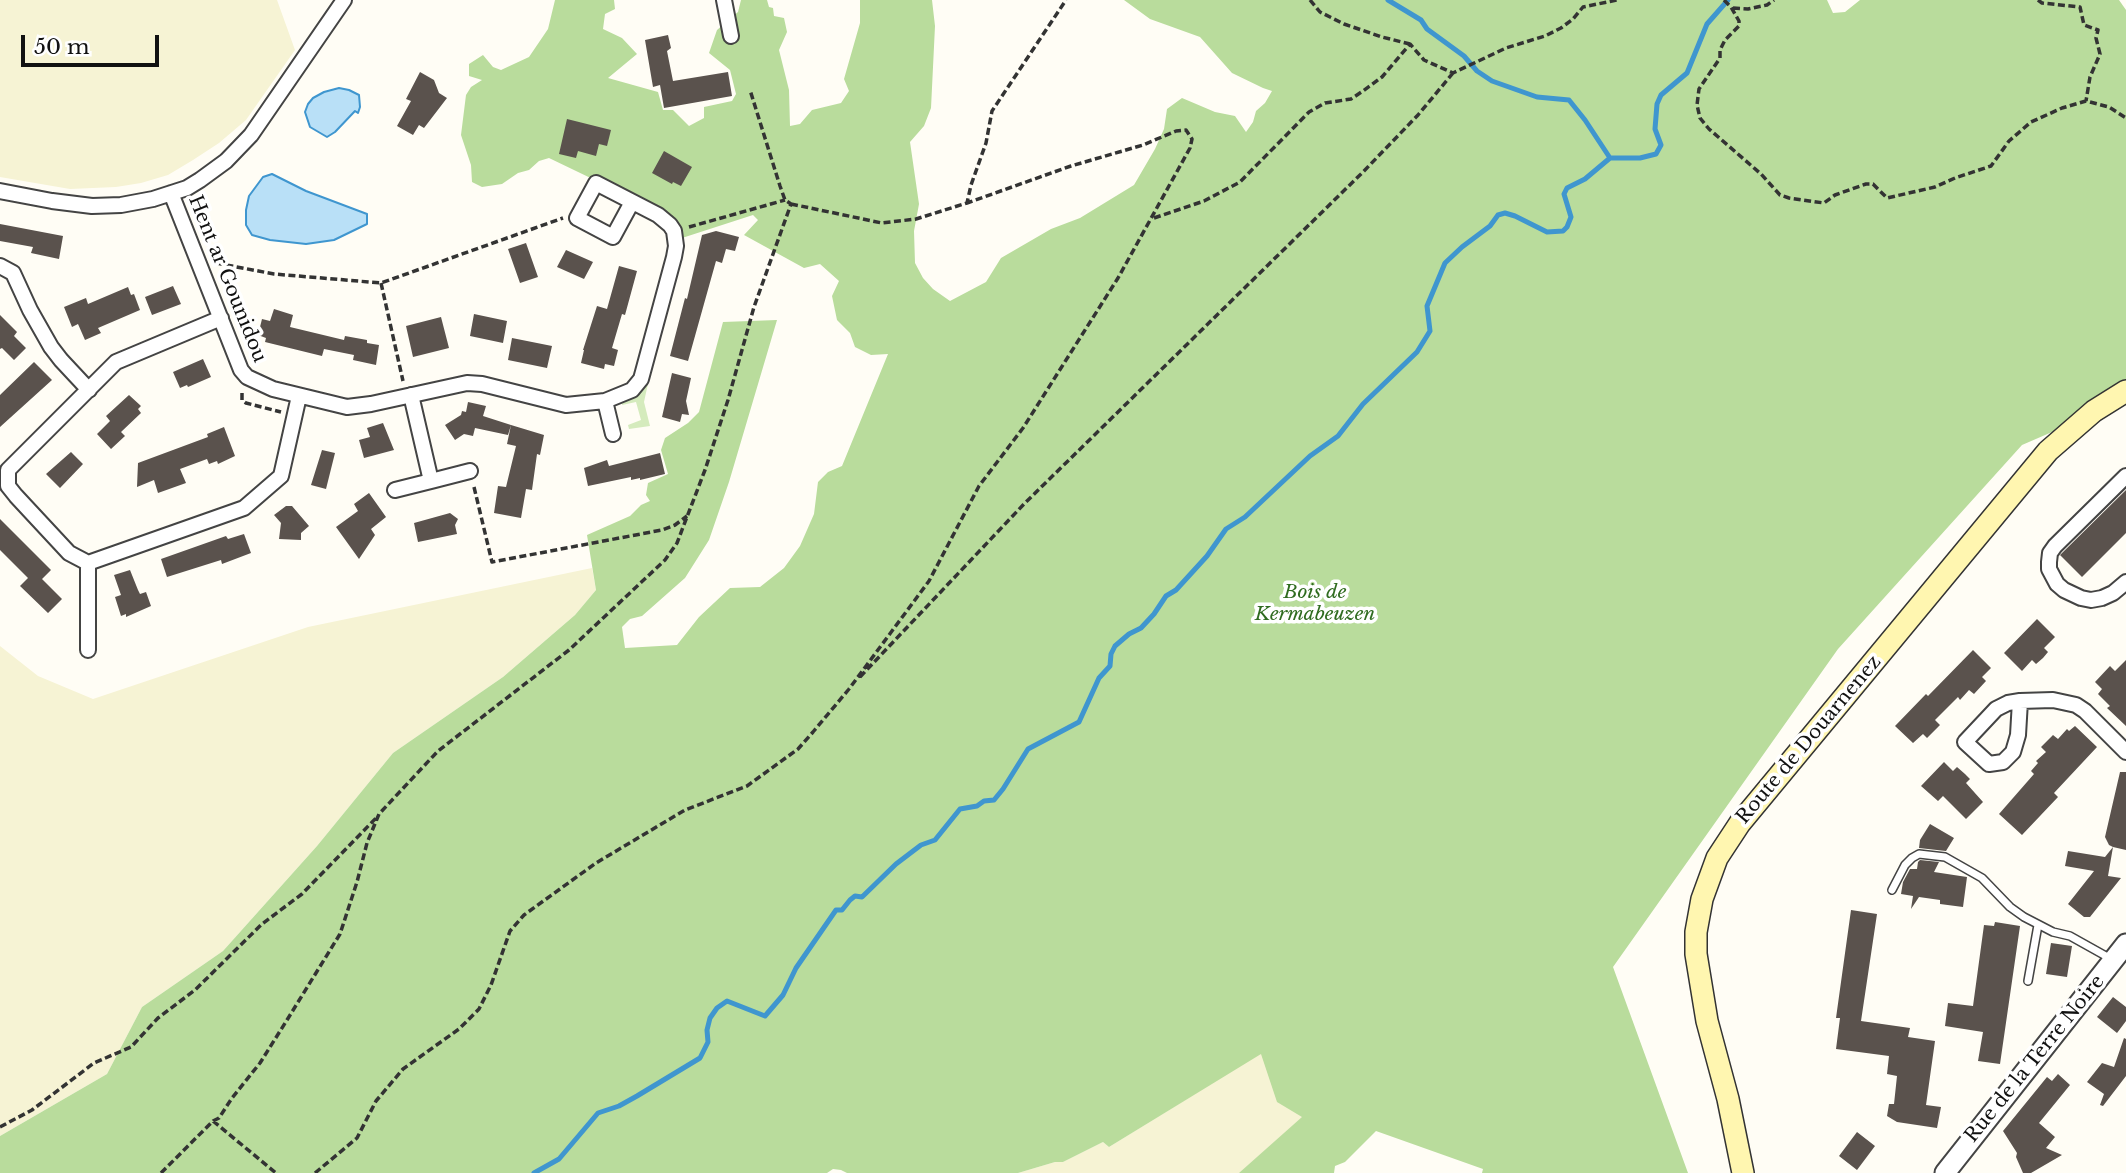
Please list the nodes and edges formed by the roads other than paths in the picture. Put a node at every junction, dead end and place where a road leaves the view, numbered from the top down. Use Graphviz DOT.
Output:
graph roads {
  1 [pos="344,0"];
  2 [pos="724,0"];
  3 [pos="731,36"];
  4 [pos="0,191"];
  5 [pos="171,193"];
  6 [pos="632,202"];
  7 [pos="0,266"];
  8 [pos="221,318"];
  9 [pos="89,390"];
  10 [pos="2126,391"];
  11 [pos="299,396"];
  12 [pos="408,396"];
  13 [pos="604,401"];
  14 [pos="612,434"];
  15 [pos="4,470"];
  16 [pos="470,471"];
  17 [pos="2126,476"];
  18 [pos="431,481"];
  19 [pos="396,490"];
  20 [pos="89,563"];
  21 [pos="2126,582"];
  22 [pos="88,650"];
  23 [pos="2020,701"];
  24 [pos="2126,752"];
  25 [pos="1892,890"];
  26 [pos="2038,925"];
  27 [pos="2126,944"];
  28 [pos="2114,960"];
  29 [pos="2028,981"];
  30 [pos="1743,1173"];
  31 [pos="1945,1173"];
  1 -- 5 [label="street"];
  2 -- 3 [label="street"];
  4 -- 5 [label="street"];
  5 -- 8 [label="street, Hent ar Gounidou"];
  6 -- 6 [label="street"];
  6 -- 13 [label="street, Hent ar Gounidou"];
  7 -- 9 [label="street"];
  8 -- 9 [label="street"];
  8 -- 11 [label="street, Hent ar Gounidou"];
  9 -- 15 [label="street"];
  10 -- 30 [label="main road, Route de Douarnenez"];
  11 -- 12 [label="street, Hent ar Gounidou"];
  11 -- 20 [label="street"];
  12 -- 13 [label="street, Hent ar Gounidou"];
  12 -- 18 [label="street"];
  13 -- 14 [label="street"];
  15 -- 20 [label="street"];
  16 -- 18 [label="street"];
  17 -- 21 [label="street"];
  18 -- 19 [label="street"];
  20 -- 22 [label="street"];
  23 -- 23 [label="street"];
  23 -- 24 [label="street"];
  25 -- 26 [label="lane"];
  26 -- 28 [label="lane"];
  26 -- 29 [label="lane"];
  27 -- 28 [label="street, Rue de la Terre Noire"];
  28 -- 31 [label="street, Rue de la Terre Noire"];
}
